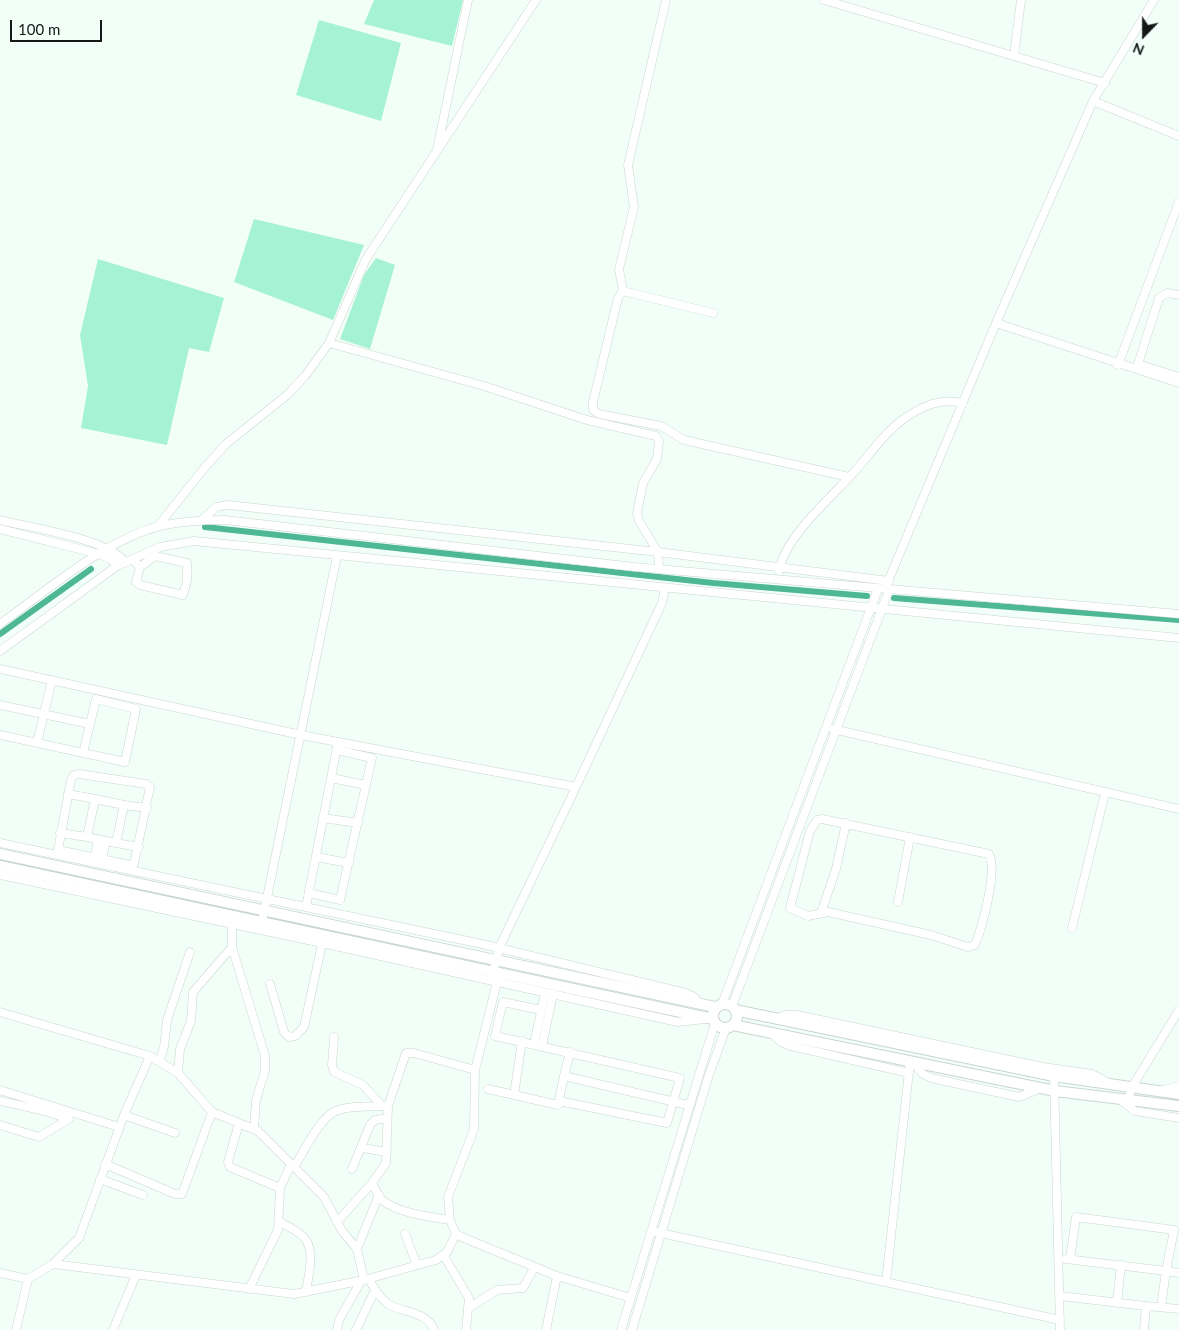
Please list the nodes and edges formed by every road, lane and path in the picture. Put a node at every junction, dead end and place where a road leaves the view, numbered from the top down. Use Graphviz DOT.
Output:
graph roads {
  1 [pos="468,0"];
  2 [pos="536,0"];
  3 [pos="666,0"];
  4 [pos="824,0"];
  5 [pos="1021,0"];
  6 [pos="1154,0"];
  7 [pos="1014,56"];
  8 [pos="1105,83"];
  9 [pos="1093,101"];
  10 [pos="1179,136"];
  11 [pos="436,153"];
  12 [pos="1179,202"];
  13 [pos="623,290"];
  14 [pos="1179,296"];
  15 [pos="713,313"];
  16 [pos="996,323"];
  17 [pos="1134,324"];
  18 [pos="1149,329"];
  19 [pos="329,343"];
  20 [pos="1118,365"];
  21 [pos="1173,379"];
  22 [pos="963,403"];
  23 [pos="849,477"];
  24 [pos="0,520"];
  25 [pos="202,520"];
  26 [pos="158,526"];
  27 [pos="0,529"];
  28 [pos="109,548"];
  29 [pos="658,552"];
  30 [pos="99,554"];
  31 [pos="337,556"];
  32 [pos="125,562"];
  33 [pos="140,567"];
  34 [pos="779,568"];
  35 [pos="659,569"];
  36 [pos="778,580"];
  37 [pos="888,581"];
  38 [pos="665,588"];
  39 [pos="884,590"];
  40 [pos="872,607"];
  41 [pos="882,608"];
  42 [pos="1179,614"];
  43 [pos="0,624"];
  44 [pos="1179,638"];
  45 [pos="0,651"];
  46 [pos="0,669"];
  47 [pos="52,680"];
  48 [pos="0,701"];
  49 [pos="0,705"];
  50 [pos="44,712"];
  51 [pos="90,724"];
  52 [pos="826,727"];
  53 [pos="836,730"];
  54 [pos="0,735"];
  55 [pos="301,735"];
  56 [pos="338,742"];
  57 [pos="37,743"];
  58 [pos="337,750"];
  59 [pos="84,753"];
  60 [pos="331,778"];
  61 [pos="366,785"];
  62 [pos="576,787"];
  63 [pos="1105,793"];
  64 [pos="68,794"];
  65 [pos="95,799"];
  66 [pos="124,804"];
  67 [pos="147,808"];
  68 [pos="1179,809"];
  69 [pos="323,818"];
  70 [pos="358,823"];
  71 [pos="846,823"];
  72 [pos="60,833"];
  73 [pos="87,837"];
  74 [pos="910,837"];
  75 [pos="102,840"];
  76 [pos="116,843"];
  77 [pos="0,844"];
  78 [pos="139,847"];
  79 [pos="790,852"];
  80 [pos="0,854"];
  81 [pos="804,856"];
  82 [pos="316,857"];
  83 [pos="98,861"];
  84 [pos="349,863"];
  85 [pos="786,864"];
  86 [pos="0,866"];
  87 [pos="800,869"];
  88 [pos="0,875"];
  89 [pos="308,893"];
  90 [pos="898,902"];
  91 [pos="266,904"];
  92 [pos="306,907"];
  93 [pos="821,913"];
  94 [pos="232,919"];
  95 [pos="262,922"];
  96 [pos="1072,928"];
  97 [pos="323,939"];
  98 [pos="232,947"];
  99 [pos="499,948"];
  100 [pos="190,952"];
  101 [pos="496,960"];
  102 [pos="496,976"];
  103 [pos="270,984"];
  104 [pos="549,993"];
  105 [pos="701,1004"];
  106 [pos="726,1007"];
  107 [pos="541,1010"];
  108 [pos="1179,1010"];
  109 [pos="0,1012"];
  110 [pos="775,1019"];
  111 [pos="712,1020"];
  112 [pos="730,1026"];
  113 [pos="770,1032"];
  114 [pos="334,1037"];
  115 [pos="522,1042"];
  116 [pos="538,1045"];
  117 [pos="570,1052"];
  118 [pos="150,1056"];
  119 [pos="160,1060"];
  120 [pos="911,1062"];
  121 [pos="475,1070"];
  122 [pos="178,1073"];
  123 [pos="909,1073"];
  124 [pos="564,1076"];
  125 [pos="1054,1076"];
  126 [pos="1110,1084"];
  127 [pos="1179,1086"];
  128 [pos="1132,1087"];
  129 [pos="488,1089"];
  130 [pos="0,1090"];
  131 [pos="1055,1091"];
  132 [pos="1159,1091"];
  133 [pos="1179,1094"];
  134 [pos="514,1095"];
  135 [pos="1123,1098"];
  136 [pos="674,1100"];
  137 [pos="0,1101"];
  138 [pos="559,1101"];
  139 [pos="688,1105"];
  140 [pos="385,1106"];
  141 [pos="1179,1106"];
  142 [pos="212,1112"];
  143 [pos="124,1115"];
  144 [pos="387,1118"];
  145 [pos="1179,1118"];
  146 [pos="239,1123"];
  147 [pos="0,1125"];
  148 [pos="119,1127"];
  149 [pos="254,1128"];
  150 [pos="175,1133"];
  151 [pos="362,1148"];
  152 [pos="387,1152"];
  153 [pos="105,1164"];
  154 [pos="293,1166"];
  155 [pos="352,1169"];
  156 [pos="100,1179"];
  157 [pos="372,1183"];
  158 [pos="280,1188"];
  159 [pos="142,1195"];
  160 [pos="379,1195"];
  161 [pos="450,1220"];
  162 [pos="280,1222"];
  163 [pos="337,1222"];
  164 [pos="651,1231"];
  165 [pos="662,1233"];
  166 [pos="405,1234"];
  167 [pos="456,1234"];
  168 [pos="357,1249"];
  169 [pos="444,1256"];
  170 [pos="1059,1258"];
  171 [pos="1070,1259"];
  172 [pos="53,1264"];
  173 [pos="1121,1265"];
  174 [pos="417,1266"];
  175 [pos="534,1268"];
  176 [pos="1166,1271"];
  177 [pos="0,1273"];
  178 [pos="1179,1273"];
  179 [pos="136,1274"];
  180 [pos="557,1276"];
  181 [pos="28,1279"];
  182 [pos="365,1280"];
  183 [pos="886,1282"];
  184 [pos="249,1289"];
  185 [pos="375,1290"];
  186 [pos="306,1292"];
  187 [pos="1060,1296"];
  188 [pos="631,1298"];
  189 [pos="1117,1303"];
  190 [pos="1146,1306"];
  191 [pos="470,1307"];
  192 [pos="1161,1307"];
  193 [pos="1179,1309"];
  194 [pos="1060,1320"];
  195 [pos="16,1330"];
  196 [pos="113,1330"];
  197 [pos="337,1330"];
  198 [pos="356,1330"];
  199 [pos="434,1330"];
  200 [pos="466,1330"];
  201 [pos="546,1330"];
  202 [pos="621,1330"];
  203 [pos="632,1330"];
  204 [pos="1060,1330"];
  205 [pos="1144,1330"];
  1 -- 11 [label="street"];
  2 -- 11 [label="street"];
  3 -- 13 [label="street"];
  4 -- 7 [label="street"];
  5 -- 7 [label="street"];
  6 -- 8 [label="street"];
  7 -- 8 [label="street"];
  8 -- 9 [label="street"];
  9 -- 10 [label="street"];
  9 -- 16 [label="street"];
  11 -- 19 [label="street"];
  12 -- 17 [label="street"];
  13 -- 15 [label="street"];
  13 -- 23 [label="street"];
  14 -- 18 [label="street"];
  16 -- 20 [label="street"];
  16 -- 22 [label="street"];
  17 -- 18 [label="street"];
  17 -- 20 [label="street"];
  18 -- 21 [label="street"];
  19 -- 26 [label="street"];
  19 -- 29 [label="street"];
  20 -- 21 [label="street"];
  22 -- 23 [label="street"];
  22 -- 37 [label="street"];
  23 -- 34 [label="street"];
  24 -- 28 [label="street"];
  25 -- 26 [label="street"];
  25 -- 29 [label="street"];
  25 -- 35 [label="street"];
  26 -- 28 [label="street"];
  27 -- 30 [label="street"];
  28 -- 30 [label="street"];
  28 -- 32 [label="street"];
  29 -- 34 [label="street"];
  29 -- 35 [label="street"];
  30 -- 32 [label="street"];
  30 -- 43 [label="street"];
  31 -- 32 [label="street"];
  31 -- 38 [label="street"];
  31 -- 55 [label="street"];
  32 -- 33 [label="street"];
  32 -- 45 [label="street"];
  33 -- 33 [label="street"];
  34 -- 36 [label="street"];
  34 -- 37 [label="street"];
  35 -- 36 [label="street"];
  36 -- 39 [label="street"];
  37 -- 39 [label="street"];
  38 -- 40 [label="street"];
  38 -- 62 [label="street"];
  39 -- 40 [label="street"];
  39 -- 41 [label="street"];
  39 -- 42 [label="street"];
  40 -- 41 [label="street"];
  40 -- 52 [label="street"];
  41 -- 44 [label="street"];
  41 -- 53 [label="street"];
  46 -- 47 [label="street"];
  47 -- 50 [label="street"];
  47 -- 55 [label="street"];
  48 -- 50 [label="street"];
  49 -- 50 [label="street"];
  50 -- 51 [label="street"];
  50 -- 57 [label="street"];
  51 -- 59 [label="street"];
  51 -- 59 [label="street"];
  52 -- 53 [label="street"];
  52 -- 106 [label="street"];
  53 -- 63 [label="street"];
  53 -- 79 [label="street"];
  54 -- 57 [label="street"];
  55 -- 56 [label="street"];
  55 -- 91 [label="street"];
  56 -- 58 [label="street"];
  56 -- 62 [label="street"];
  57 -- 59 [label="street"];
  58 -- 60 [label="street"];
  58 -- 61 [label="street"];
  60 -- 61 [label="street"];
  60 -- 69 [label="street"];
  61 -- 70 [label="street"];
  62 -- 99 [label="street"];
  63 -- 68 [label="street"];
  63 -- 96 [label="street"];
  64 -- 65 [label="street"];
  64 -- 67 [label="street"];
  64 -- 72 [label="street"];
  65 -- 66 [label="street"];
  65 -- 73 [label="street"];
  66 -- 67 [label="street"];
  66 -- 76 [label="street"];
  67 -- 78 [label="street"];
  69 -- 70 [label="street"];
  69 -- 82 [label="street"];
  70 -- 84 [label="street"];
  71 -- 74 [label="street"];
  71 -- 81 [label="street"];
  71 -- 93 [label="street"];
  72 -- 73 [label="street"];
  72 -- 83 [label="street"];
  73 -- 75 [label="street"];
  74 -- 90 [label="street"];
  74 -- 93 [label="street"];
  75 -- 76 [label="street"];
  75 -- 83 [label="street"];
  76 -- 78 [label="street"];
  77 -- 83 [label="street"];
  78 -- 83 [label="street"];
  79 -- 81 [label="street"];
  79 -- 85 [label="street"];
  80 -- 91 [label="main road"];
  81 -- 87 [label="street"];
  82 -- 84 [label="street"];
  82 -- 89 [label="street"];
  83 -- 91 [label="street"];
  84 -- 89 [label="street"];
  85 -- 87 [label="street"];
  85 -- 106 [label="street"];
  86 -- 94 [label="main road"];
  87 -- 93 [label="street"];
  88 -- 94 [label="street"];
  89 -- 92 [label="street"];
  91 -- 92 [label="street"];
  91 -- 95 [label="street"];
  91 -- 101 [label="main road"];
  92 -- 99 [label="street"];
  94 -- 95 [label="main road"];
  94 -- 97 [label="street"];
  94 -- 98 [label="street"];
  95 -- 97 [label="main road"];
  97 -- 102 [label="main road"];
  97 -- 103 [label="street"];
  98 -- 122 [label="street"];
  98 -- 149 [label="street"];
  99 -- 101 [label="street"];
  99 -- 105 [label="street"];
  100 -- 119 [label="street"];
  101 -- 102 [label="street"];
  101 -- 105 [label="main road"];
  102 -- 104 [label="street"];
  102 -- 111 [label="main road"];
  102 -- 121 [label="street"];
  104 -- 107 [label="street"];
  104 -- 111 [label="street"];
  104 -- 116 [label="street"];
  105 -- 106 [label="main road"];
  106 -- 110 [label="main road"];
  106 -- 111 [label="main road"];
  106 -- 112 [label="main road"];
  107 -- 115 [label="street"];
  107 -- 116 [label="street"];
  108 -- 128 [label="street"];
  109 -- 118 [label="street"];
  110 -- 125 [label="main road"];
  110 -- 126 [label="street"];
  111 -- 112 [label="main road"];
  111 -- 139 [label="street"];
  112 -- 113 [label="main road"];
  112 -- 165 [label="street"];
  113 -- 120 [label="main road"];
  113 -- 123 [label="street"];
  114 -- 140 [label="street"];
  115 -- 116 [label="street"];
  115 -- 134 [label="street"];
  116 -- 117 [label="street"];
  117 -- 124 [label="street"];
  117 -- 136 [label="street"];
  118 -- 119 [label="street"];
  118 -- 143 [label="street"];
  119 -- 122 [label="street"];
  120 -- 123 [label="street"];
  120 -- 131 [label="main road"];
  121 -- 140 [label="street"];
  121 -- 161 [label="street"];
  122 -- 142 [label="street"];
  123 -- 183 [label="street"];
  124 -- 136 [label="street"];
  124 -- 138 [label="street"];
  125 -- 126 [label="main road"];
  125 -- 131 [label="street"];
  126 -- 128 [label="main road"];
  127 -- 132 [label="street"];
  128 -- 132 [label="main road"];
  128 -- 135 [label="street"];
  129 -- 134 [label="street"];
  130 -- 148 [label="street"];
  131 -- 135 [label="main road"];
  131 -- 170 [label="street"];
  132 -- 133 [label="main road"];
  134 -- 138 [label="street"];
  135 -- 141 [label="main road"];
  135 -- 145 [label="street"];
  136 -- 138 [label="street"];
  136 -- 139 [label="street"];
  137 -- 147 [label="street"];
  139 -- 164 [label="street"];
  140 -- 144 [label="street"];
  140 -- 154 [label="street"];
  142 -- 146 [label="street"];
  142 -- 153 [label="street"];
  143 -- 148 [label="street"];
  143 -- 150 [label="street"];
  144 -- 151 [label="street"];
  144 -- 152 [label="street"];
  146 -- 149 [label="street"];
  146 -- 158 [label="street"];
  148 -- 153 [label="street"];
  149 -- 154 [label="street"];
  151 -- 152 [label="street"];
  151 -- 155 [label="street"];
  152 -- 157 [label="street"];
  153 -- 156 [label="street"];
  154 -- 158 [label="street"];
  154 -- 163 [label="street"];
  156 -- 159 [label="street"];
  156 -- 172 [label="street"];
  157 -- 160 [label="street"];
  157 -- 163 [label="street"];
  158 -- 162 [label="street"];
  160 -- 161 [label="street"];
  160 -- 168 [label="street"];
  161 -- 167 [label="street"];
  162 -- 184 [label="street"];
  162 -- 186 [label="street"];
  163 -- 168 [label="street"];
  164 -- 165 [label="street"];
  164 -- 188 [label="street"];
  165 -- 183 [label="street"];
  165 -- 203 [label="street"];
  166 -- 174 [label="street"];
  167 -- 169 [label="street"];
  167 -- 175 [label="street"];
  168 -- 182 [label="street"];
  169 -- 174 [label="street"];
  169 -- 191 [label="street"];
  170 -- 171 [label="street"];
  170 -- 187 [label="street"];
  171 -- 173 [label="street"];
  171 -- 176 [label="street"];
  172 -- 179 [label="street"];
  172 -- 181 [label="street"];
  173 -- 176 [label="street"];
  173 -- 189 [label="street"];
  174 -- 182 [label="street"];
  175 -- 180 [label="street"];
  175 -- 191 [label="street"];
  176 -- 178 [label="street"];
  176 -- 192 [label="street"];
  177 -- 181 [label="street"];
  179 -- 184 [label="street"];
  179 -- 196 [label="street"];
  180 -- 188 [label="street"];
  180 -- 201 [label="street"];
  181 -- 195 [label="street"];
  182 -- 185 [label="street"];
  182 -- 186 [label="street"];
  182 -- 197 [label="street"];
  183 -- 194 [label="street"];
  184 -- 186 [label="street"];
  185 -- 198 [label="street"];
  185 -- 199 [label="street"];
  187 -- 189 [label="street"];
  187 -- 194 [label="street"];
  188 -- 202 [label="street"];
  189 -- 190 [label="street"];
  190 -- 192 [label="street"];
  190 -- 205 [label="street"];
  191 -- 200 [label="street"];
  192 -- 193 [label="street"];
  194 -- 204 [label="street"];
}
